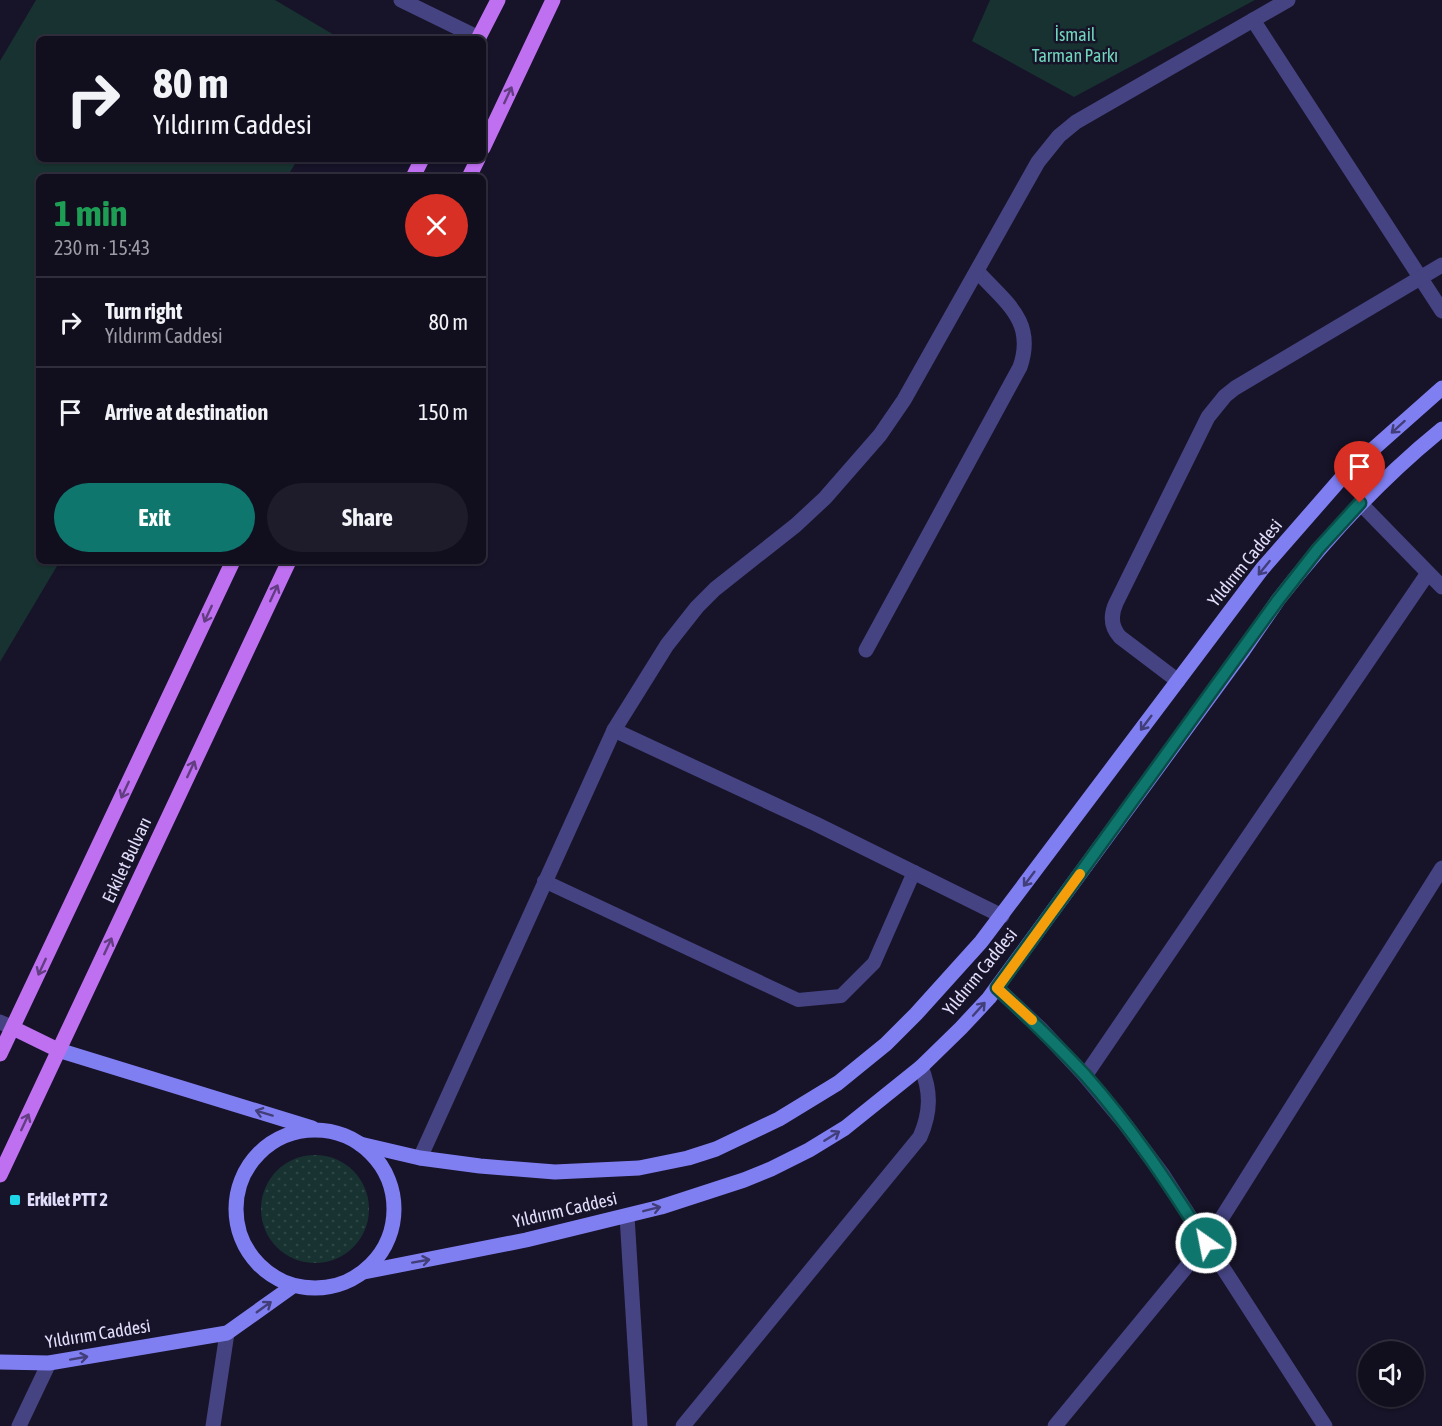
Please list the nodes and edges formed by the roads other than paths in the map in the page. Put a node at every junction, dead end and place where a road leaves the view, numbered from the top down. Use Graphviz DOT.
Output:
graph roads {
  1 [pos="401,0"];
  2 [pos="498,0"];
  3 [pos="553,0"];
  4 [pos="1288,0"];
  5 [pos="1253,20"];
  6 [pos="472,36"];
  7 [pos="480,36"];
  8 [pos="486,142"];
  9 [pos="1442,265"];
  10 [pos="977,272"];
  11 [pos="1421,278"];
  12 [pos="1442,311"];
  13 [pos="1442,388"];
  14 [pos="1442,429"];
  15 [pos="1360,503"];
  16 [pos="232,564"];
  17 [pos="288,564"];
  18 [pos="1428,573"];
  19 [pos="1442,587"];
  20 [pos="866,650"];
  21 [pos="1178,681"];
  22 [pos="614,730"];
  23 [pos="1442,868"];
  24 [pos="914,872"];
  25 [pos="544,881"];
  26 [pos="1002,916"];
  27 [pos="997,988"];
  28 [pos="6,1025"];
  29 [pos="58,1050"];
  30 [pos="0,1054"];
  31 [pos="921,1067"];
  32 [pos="1085,1076"];
  33 [pos="320,1130"];
  34 [pos="360,1144"];
  35 [pos="420,1158"];
  36 [pos="0,1175"];
  37 [pos="627,1215"];
  38 [pos="1206,1243"];
  39 [pos="364,1272"];
  40 [pos="293,1286"];
  41 [pos="227,1333"];
  42 [pos="0,1362"];
  43 [pos="49,1363"];
  44 [pos="19,1426"];
  45 [pos="213,1426"];
  46 [pos="639,1426"];
  47 [pos="683,1426"];
  48 [pos="1055,1426"];
  49 [pos="1325,1426"];
  1 -- 6 [label="street"];
  2 -- 7 [label="main road"];
  8 -- 3 [label="main road, one-way"];
  4 -- 5 [label="street"];
  5 -- 10 [label="street"];
  5 -- 11 [label="street"];
  9 -- 11 [label="street"];
  10 -- 20 [label="street"];
  10 -- 22 [label="street"];
  11 -- 12 [label="street"];
  11 -- 21 [label="street"];
  13 -- 21 [label="street, Yıldırım Caddesi, one-way"];
  14 -- 15 [label="street, Yıldırım Caddesi"];
  15 -- 18 [label="street"];
  15 -- 27 [label="street, Yıldırım Caddesi"];
  16 -- 28 [label="main road, Erkilet Bulvarı, one-way"];
  29 -- 17 [label="main road, Erkilet Bulvarı, one-way"];
  18 -- 19 [label="street"];
  18 -- 32 [label="street"];
  21 -- 26 [label="street, Yıldırım Caddesi, one-way"];
  22 -- 24 [label="street"];
  22 -- 25 [label="street"];
  23 -- 38 [label="street"];
  24 -- 25 [label="lane"];
  24 -- 26 [label="street"];
  25 -- 35 [label="street"];
  26 -- 35 [label="street, Yıldırım Caddesi"];
  31 -- 27 [label="street, Yıldırım Caddesi, one-way"];
  27 -- 32 [label="street"];
  28 -- 29 [label="main road"];
  28 -- 30 [label="main road, Erkilet Bulvarı"];
  33 -- 29 [label="street, one-way"];
  36 -- 29 [label="main road, Erkilet Bulvarı, one-way"];
  37 -- 31 [label="street, Yıldırım Caddesi, one-way"];
  31 -- 47 [label="street"];
  32 -- 38 [label="street"];
  33 -- 34 [label="street"];
  33 -- 40 [label="street"];
  34 -- 35 [label="street, Yıldırım Caddesi"];
  34 -- 39 [label="street"];
  39 -- 37 [label="street, Yıldırım Caddesi, one-way"];
  37 -- 46 [label="street"];
  38 -- 48 [label="street"];
  38 -- 49 [label="street"];
  39 -- 40 [label="street"];
  41 -- 40 [label="street, Yıldırım Caddesi, one-way"];
  43 -- 41 [label="street, Yıldırım Caddesi, one-way"];
  41 -- 45 [label="street"];
  42 -- 43 [label="street, Yıldırım Caddesi"];
  43 -- 44 [label="street"];
}
